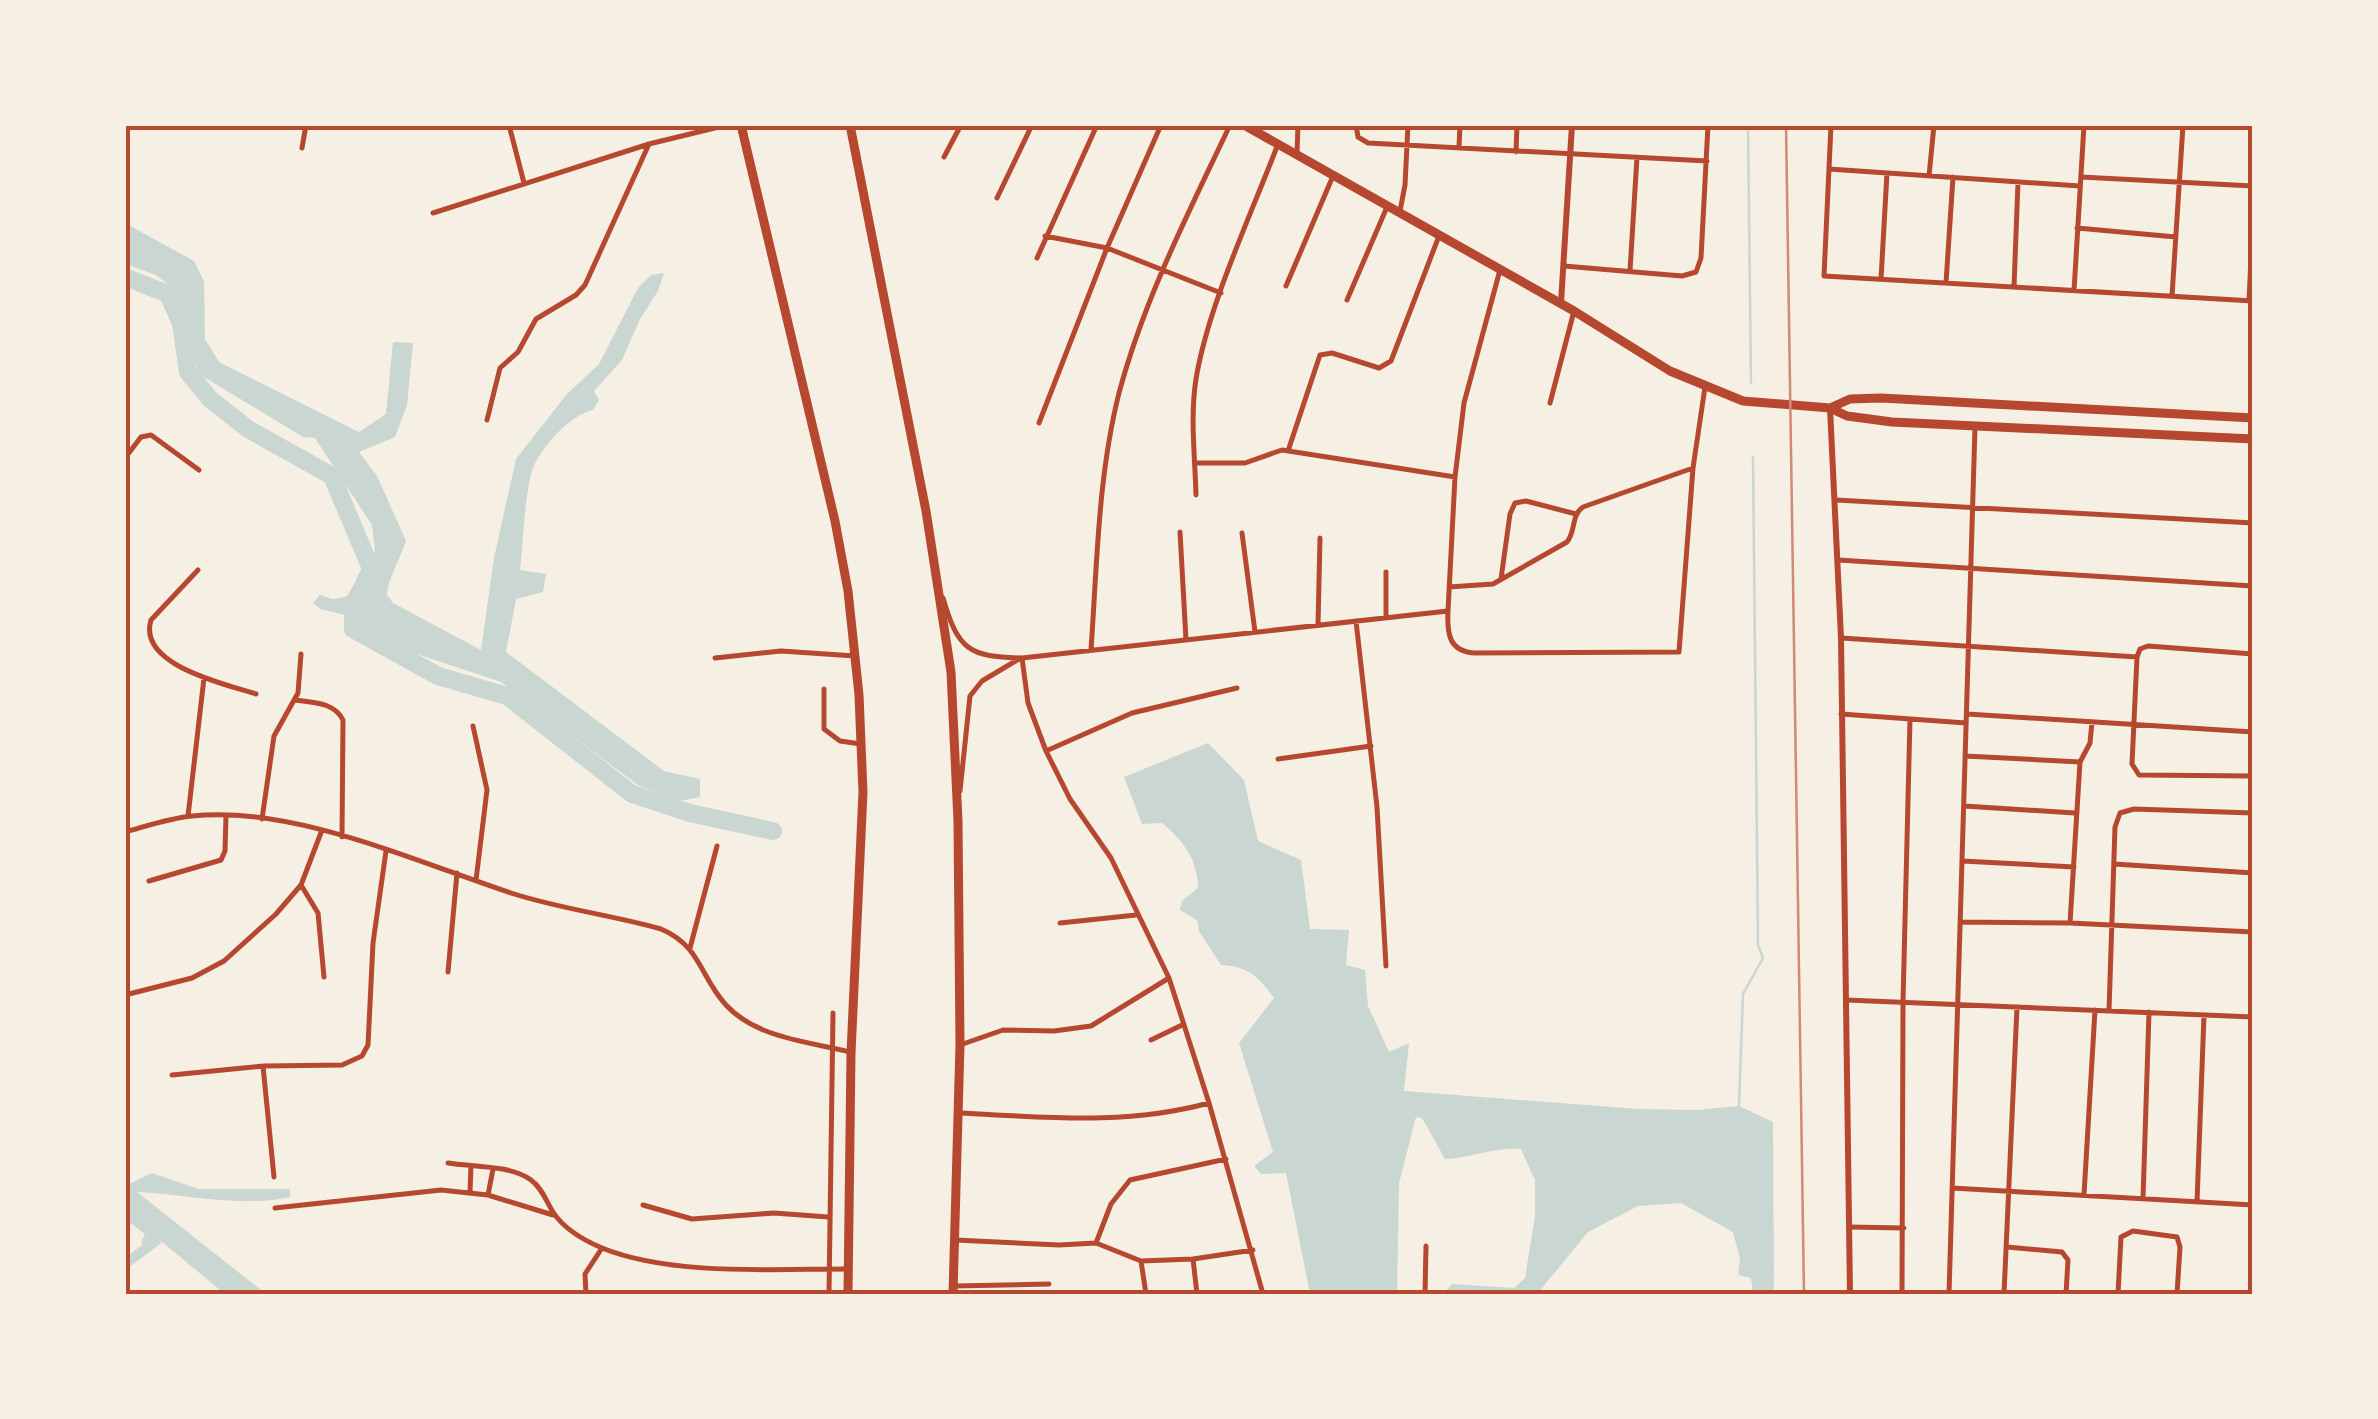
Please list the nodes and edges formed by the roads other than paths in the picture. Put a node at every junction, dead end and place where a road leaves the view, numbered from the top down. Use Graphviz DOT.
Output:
graph roads {
  1 [pos="306,125"];
  2 [pos="510,125"];
  3 [pos="727,125"];
  4 [pos="742,125"];
  5 [pos="850,125"];
  6 [pos="961,125"];
  7 [pos="1032,125"];
  8 [pos="1097,125"];
  9 [pos="1161,125"];
  10 [pos="1230,125"];
  11 [pos="1244,125"];
  12 [pos="1298,125"];
  13 [pos="1356,125"];
  14 [pos="1408,125"];
  15 [pos="1460,125"];
  16 [pos="1517,125"];
  17 [pos="1572,125"];
  18 [pos="1708,125"];
  19 [pos="1831,125"];
  20 [pos="1934,125"];
  21 [pos="2084,125"];
  22 [pos="2184,125"];
  23 [pos="649,144"];
  24 [pos="1278,144"];
  25 [pos="1407,144"];
  26 [pos="302,148"];
  27 [pos="1460,148"];
  28 [pos="1516,152"];
  29 [pos="1570,155"];
  30 [pos="1296,156"];
  31 [pos="944,157"];
  32 [pos="1637,157"];
  33 [pos="1707,161"];
  34 [pos="1829,170"];
  35 [pos="1887,173"];
  36 [pos="1334,176"];
  37 [pos="1930,176"];
  38 [pos="2080,177"];
  39 [pos="1953,178"];
  40 [pos="2018,182"];
  41 [pos="2180,182"];
  42 [pos="524,184"];
  43 [pos="2080,186"];
  44 [pos="2253,186"];
  45 [pos="997,198"];
  46 [pos="1387,207"];
  47 [pos="434,213"];
  48 [pos="1400,214"];
  49 [pos="2253,214"];
  50 [pos="2077,228"];
  51 [pos="1045,236"];
  52 [pos="1440,236"];
  53 [pos="2176,237"];
  54 [pos="1106,248"];
  55 [pos="1037,258"];
  56 [pos="1564,266"];
  57 [pos="1163,269"];
  58 [pos="1500,270"];
  59 [pos="1630,271"];
  60 [pos="1880,280"];
  61 [pos="1946,283"];
  62 [pos="1286,286"];
  63 [pos="2014,287"];
  64 [pos="2074,291"];
  65 [pos="1221,293"];
  66 [pos="2172,296"];
  67 [pos="1347,300"];
  68 [pos="2251,301"];
  69 [pos="1561,304"];
  70 [pos="1574,312"];
  71 [pos="1705,387"];
  72 [pos="1550,403"];
  73 [pos="1830,408"];
  74 [pos="2253,418"];
  75 [pos="487,420"];
  76 [pos="1039,423"];
  77 [pos="1975,426"];
  78 [pos="2253,439"];
  79 [pos="1288,450"];
  80 [pos="125,458"];
  81 [pos="1195,463"];
  82 [pos="1692,468"];
  83 [pos="198,470"];
  84 [pos="1455,478"];
  85 [pos="1196,495"];
  86 [pos="1836,500"];
  87 [pos="1973,508"];
  88 [pos="1576,514"];
  89 [pos="2253,522"];
  90 [pos="1180,532"];
  91 [pos="1242,533"];
  92 [pos="1320,538"];
  93 [pos="1838,560"];
  94 [pos="1971,569"];
  95 [pos="198,570"];
  96 [pos="936,572"];
  97 [pos="1386,572"];
  98 [pos="1501,579"];
  99 [pos="2253,586"];
  100 [pos="1449,587"];
  101 [pos="1448,611"];
  102 [pos="1386,618"];
  103 [pos="1356,621"];
  104 [pos="1318,625"];
  105 [pos="1255,632"];
  106 [pos="1841,638"];
  107 [pos="1186,640"];
  108 [pos="1968,646"];
  109 [pos="1090,650"];
  110 [pos="301,654"];
  111 [pos="2253,654"];
  112 [pos="855,656"];
  113 [pos="714,658"];
  114 [pos="1022,658"];
  115 [pos="2137,658"];
  116 [pos="204,678"];
  117 [pos="1238,688"];
  118 [pos="824,689"];
  119 [pos="256,694"];
  120 [pos="295,700"];
  121 [pos="1841,714"];
  122 [pos="1966,714"];
  123 [pos="1910,718"];
  124 [pos="2092,722"];
  125 [pos="1966,723"];
  126 [pos="2135,725"];
  127 [pos="473,726"];
  128 [pos="2253,732"];
  129 [pos="861,744"];
  130 [pos="1370,746"];
  131 [pos="1046,751"];
  132 [pos="1965,756"];
  133 [pos="1278,759"];
  134 [pos="2080,762"];
  135 [pos="2253,776"];
  136 [pos="1964,806"];
  137 [pos="2076,814"];
  138 [pos="2253,814"];
  139 [pos="226,815"];
  140 [pos="188,816"];
  141 [pos="262,819"];
  142 [pos="958,822"];
  143 [pos="322,830"];
  144 [pos="125,832"];
  145 [pos="342,836"];
  146 [pos="718,846"];
  147 [pos="386,851"];
  148 [pos="1962,861"];
  149 [pos="2114,864"];
  150 [pos="2074,866"];
  151 [pos="2253,873"];
  152 [pos="457,874"];
  153 [pos="476,880"];
  154 [pos="149,881"];
  155 [pos="301,885"];
  156 [pos="1136,914"];
  157 [pos="1960,922"];
  158 [pos="1060,923"];
  159 [pos="2070,923"];
  160 [pos="2112,925"];
  161 [pos="2253,932"];
  162 [pos="690,948"];
  163 [pos="1386,966"];
  164 [pos="448,972"];
  165 [pos="324,977"];
  166 [pos="1169,978"];
  167 [pos="125,994"];
  168 [pos="1845,1000"];
  169 [pos="1903,1002"];
  170 [pos="1958,1004"];
  171 [pos="2018,1007"];
  172 [pos="2095,1010"];
  173 [pos="2109,1011"];
  174 [pos="2150,1012"];
  175 [pos="833,1013"];
  176 [pos="2204,1014"];
  177 [pos="2253,1016"];
  178 [pos="1182,1024"];
  179 [pos="1152,1040"];
  180 [pos="960,1045"];
  181 [pos="832,1047"];
  182 [pos="852,1052"];
  183 [pos="263,1066"];
  184 [pos="172,1075"];
  185 [pos="1209,1102"];
  186 [pos="958,1113"];
  187 [pos="1226,1159"];
  188 [pos="448,1163"];
  189 [pos="471,1166"];
  190 [pos="493,1169"];
  191 [pos="274,1178"];
  192 [pos="1952,1188"];
  193 [pos="2010,1191"];
  194 [pos="470,1192"];
  195 [pos="488,1196"];
  196 [pos="2084,1196"];
  197 [pos="2142,1199"];
  198 [pos="2197,1202"];
  199 [pos="644,1205"];
  200 [pos="2253,1205"];
  201 [pos="276,1208"];
  202 [pos="556,1216"];
  203 [pos="828,1216"];
  204 [pos="1848,1227"];
  205 [pos="1904,1228"];
  206 [pos="955,1240"];
  207 [pos="1096,1243"];
  208 [pos="1426,1246"];
  209 [pos="2006,1247"];
  210 [pos="602,1248"];
  211 [pos="1253,1250"];
  212 [pos="1193,1259"];
  213 [pos="1141,1261"];
  214 [pos="828,1269"];
  215 [pos="848,1269"];
  216 [pos="1049,1284"];
  217 [pos="953,1290"];
  218 [pos="586,1294"];
  219 [pos="829,1294"];
  220 [pos="848,1294"];
  221 [pos="1146,1294"];
  222 [pos="1197,1294"];
  223 [pos="1264,1294"];
  224 [pos="1425,1294"];
  225 [pos="1850,1294"];
  226 [pos="1902,1294"];
  227 [pos="1949,1294"];
  228 [pos="2004,1294"];
  229 [pos="2066,1294"];
  230 [pos="2118,1294"];
  231 [pos="2177,1294"];
  1 -- 26 [label="street"];
  2 -- 42 [label="street"];
  3 -- 23 [label="street"];
  4 -- 112 [label="main road"];
  5 -- 96 [label="main road"];
  6 -- 31 [label="street"];
  7 -- 45 [label="street"];
  8 -- 51 [label="street"];
  9 -- 54 [label="street"];
  10 -- 57 [label="street"];
  11 -- 24 [label="main road"];
  12 -- 30 [label="street"];
  13 -- 25 [label="street"];
  14 -- 25 [label="street"];
  15 -- 27 [label="street"];
  16 -- 28 [label="street"];
  17 -- 29 [label="street"];
  18 -- 33 [label="street"];
  19 -- 34 [label="street"];
  20 -- 37 [label="street"];
  21 -- 38 [label="street"];
  22 -- 41 [label="street"];
  23 -- 42 [label="street"];
  23 -- 75 [label="street"];
  24 -- 30 [label="main road"];
  24 -- 65 [label="street"];
  25 -- 27 [label="street"];
  25 -- 48 [label="street"];
  27 -- 28 [label="street"];
  28 -- 29 [label="street"];
  29 -- 32 [label="street"];
  29 -- 56 [label="street"];
  30 -- 36 [label="main road"];
  32 -- 33 [label="street"];
  32 -- 59 [label="street"];
  33 -- 59 [label="street"];
  34 -- 35 [label="street"];
  34 -- 60 [label="street"];
  35 -- 37 [label="street"];
  35 -- 60 [label="street"];
  36 -- 46 [label="main road"];
  36 -- 62 [label="street"];
  37 -- 39 [label="street"];
  38 -- 41 [label="street"];
  38 -- 43 [label="street"];
  39 -- 40 [label="street"];
  39 -- 61 [label="street"];
  40 -- 43 [label="street"];
  40 -- 63 [label="street"];
  41 -- 44 [label="street"];
  41 -- 53 [label="street"];
  42 -- 47 [label="street"];
  43 -- 50 [label="street"];
  46 -- 48 [label="main road"];
  46 -- 67 [label="street"];
  48 -- 52 [label="main road"];
  49 -- 68 [label="street"];
  50 -- 53 [label="street"];
  50 -- 64 [label="street"];
  51 -- 54 [label="street"];
  51 -- 55 [label="street"];
  52 -- 58 [label="main road"];
  52 -- 79 [label="street"];
  53 -- 66 [label="street"];
  54 -- 57 [label="street"];
  54 -- 76 [label="street"];
  56 -- 59 [label="street"];
  56 -- 69 [label="street"];
  57 -- 65 [label="street"];
  57 -- 109 [label="street"];
  58 -- 69 [label="main road"];
  58 -- 84 [label="street"];
  60 -- 61 [label="street"];
  61 -- 63 [label="street"];
  63 -- 64 [label="street"];
  64 -- 66 [label="street"];
  65 -- 81 [label="street"];
  66 -- 68 [label="street"];
  69 -- 70 [label="main road"];
  70 -- 71 [label="main road"];
  70 -- 72 [label="street"];
  71 -- 73 [label="main road"];
  71 -- 82 [label="street"];
  73 -- 74 [label="main road"];
  73 -- 77 [label="main road"];
  73 -- 86 [label="street"];
  77 -- 78 [label="main road"];
  77 -- 87 [label="street"];
  79 -- 81 [label="street"];
  79 -- 84 [label="street"];
  80 -- 83 [label="street"];
  81 -- 85 [label="street"];
  82 -- 88 [label="street"];
  82 -- 101 [label="street"];
  84 -- 100 [label="street"];
  86 -- 87 [label="street"];
  86 -- 93 [label="street"];
  87 -- 89 [label="street"];
  87 -- 94 [label="street"];
  88 -- 98 [label="street"];
  88 -- 98 [label="street"];
  90 -- 107 [label="street"];
  91 -- 105 [label="street"];
  92 -- 104 [label="street"];
  93 -- 94 [label="street"];
  93 -- 106 [label="street"];
  94 -- 99 [label="street"];
  94 -- 108 [label="street"];
  95 -- 116 [label="street"];
  96 -- 114 [label="street"];
  96 -- 142 [label="main road"];
  97 -- 102 [label="street"];
  98 -- 100 [label="street"];
  100 -- 101 [label="street"];
  101 -- 102 [label="street"];
  102 -- 103 [label="street"];
  103 -- 104 [label="street"];
  103 -- 130 [label="street"];
  104 -- 105 [label="street"];
  105 -- 107 [label="street"];
  106 -- 108 [label="street"];
  106 -- 121 [label="street"];
  107 -- 109 [label="street"];
  108 -- 115 [label="street"];
  108 -- 122 [label="street"];
  109 -- 114 [label="street"];
  110 -- 120 [label="street"];
  111 -- 115 [label="street"];
  112 -- 113 [label="street"];
  112 -- 129 [label="main road"];
  114 -- 131 [label="street"];
  114 -- 142 [label="street"];
  115 -- 126 [label="street"];
  116 -- 119 [label="street"];
  116 -- 140 [label="street"];
  117 -- 131 [label="street"];
  118 -- 129 [label="street"];
  120 -- 141 [label="street"];
  120 -- 145 [label="street"];
  121 -- 123 [label="street"];
  121 -- 168 [label="street"];
  122 -- 124 [label="street"];
  122 -- 125 [label="street"];
  123 -- 125 [label="street"];
  123 -- 169 [label="street"];
  124 -- 126 [label="street"];
  124 -- 134 [label="street"];
  125 -- 132 [label="street"];
  126 -- 128 [label="street"];
  126 -- 135 [label="street"];
  127 -- 153 [label="street"];
  129 -- 182 [label="main road"];
  130 -- 133 [label="street"];
  130 -- 163 [label="street"];
  131 -- 156 [label="street"];
  132 -- 134 [label="street"];
  132 -- 136 [label="street"];
  134 -- 137 [label="street"];
  136 -- 137 [label="street"];
  136 -- 148 [label="street"];
  137 -- 150 [label="street"];
  138 -- 149 [label="street"];
  139 -- 140 [label="street"];
  139 -- 141 [label="street"];
  139 -- 154 [label="street"];
  140 -- 144 [label="street"];
  141 -- 143 [label="street"];
  142 -- 180 [label="main road"];
  143 -- 145 [label="street"];
  143 -- 155 [label="street"];
  145 -- 147 [label="street"];
  146 -- 162 [label="street"];
  147 -- 152 [label="street"];
  147 -- 183 [label="street"];
  148 -- 150 [label="street"];
  148 -- 157 [label="street"];
  149 -- 151 [label="street"];
  149 -- 160 [label="street"];
  150 -- 159 [label="street"];
  152 -- 153 [label="street"];
  152 -- 164 [label="street"];
  153 -- 162 [label="street"];
  155 -- 165 [label="street"];
  155 -- 167 [label="street"];
  156 -- 158 [label="street"];
  156 -- 166 [label="street"];
  157 -- 159 [label="street"];
  157 -- 170 [label="street"];
  159 -- 160 [label="street"];
  160 -- 161 [label="street"];
  160 -- 173 [label="street"];
  162 -- 181 [label="street"];
  166 -- 178 [label="street"];
  166 -- 180 [label="street"];
  168 -- 169 [label="street"];
  168 -- 204 [label="street"];
  169 -- 170 [label="street"];
  169 -- 205 [label="street"];
  170 -- 171 [label="street"];
  170 -- 192 [label="street"];
  171 -- 172 [label="street"];
  171 -- 193 [label="street"];
  172 -- 173 [label="street"];
  172 -- 196 [label="street"];
  173 -- 174 [label="street"];
  174 -- 176 [label="street"];
  174 -- 197 [label="street"];
  175 -- 181 [label="street"];
  176 -- 177 [label="street"];
  176 -- 198 [label="street"];
  178 -- 179 [label="street"];
  178 -- 185 [label="street"];
  180 -- 186 [label="main road"];
  181 -- 182 [label="street"];
  181 -- 203 [label="street"];
  182 -- 215 [label="main road"];
  183 -- 184 [label="street"];
  183 -- 191 [label="street"];
  185 -- 186 [label="street"];
  185 -- 187 [label="street"];
  186 -- 206 [label="main road"];
  187 -- 207 [label="street"];
  187 -- 211 [label="street"];
  188 -- 189 [label="street"];
  189 -- 190 [label="street"];
  189 -- 194 [label="street"];
  190 -- 195 [label="street"];
  190 -- 202 [label="street"];
  192 -- 193 [label="street"];
  192 -- 227 [label="street"];
  193 -- 196 [label="street"];
  193 -- 209 [label="street"];
  194 -- 195 [label="street"];
  194 -- 201 [label="street"];
  195 -- 202 [label="street"];
  196 -- 197 [label="street"];
  197 -- 198 [label="street"];
  198 -- 200 [label="street"];
  199 -- 203 [label="street"];
  202 -- 210 [label="street"];
  203 -- 214 [label="street"];
  204 -- 205 [label="street"];
  204 -- 225 [label="street"];
  205 -- 226 [label="street"];
  206 -- 207 [label="street"];
  206 -- 217 [label="main road"];
  207 -- 213 [label="street"];
  208 -- 224 [label="street"];
  209 -- 228 [label="street"];
  209 -- 229 [label="street"];
  210 -- 214 [label="street"];
  210 -- 218 [label="street"];
  211 -- 212 [label="street"];
  211 -- 223 [label="street"];
  212 -- 213 [label="street"];
  212 -- 222 [label="street"];
  213 -- 221 [label="street"];
  214 -- 215 [label="street"];
  214 -- 219 [label="street"];
  215 -- 220 [label="main road"];
  216 -- 217 [label="street"];
  230 -- 231 [label="street"];
}
